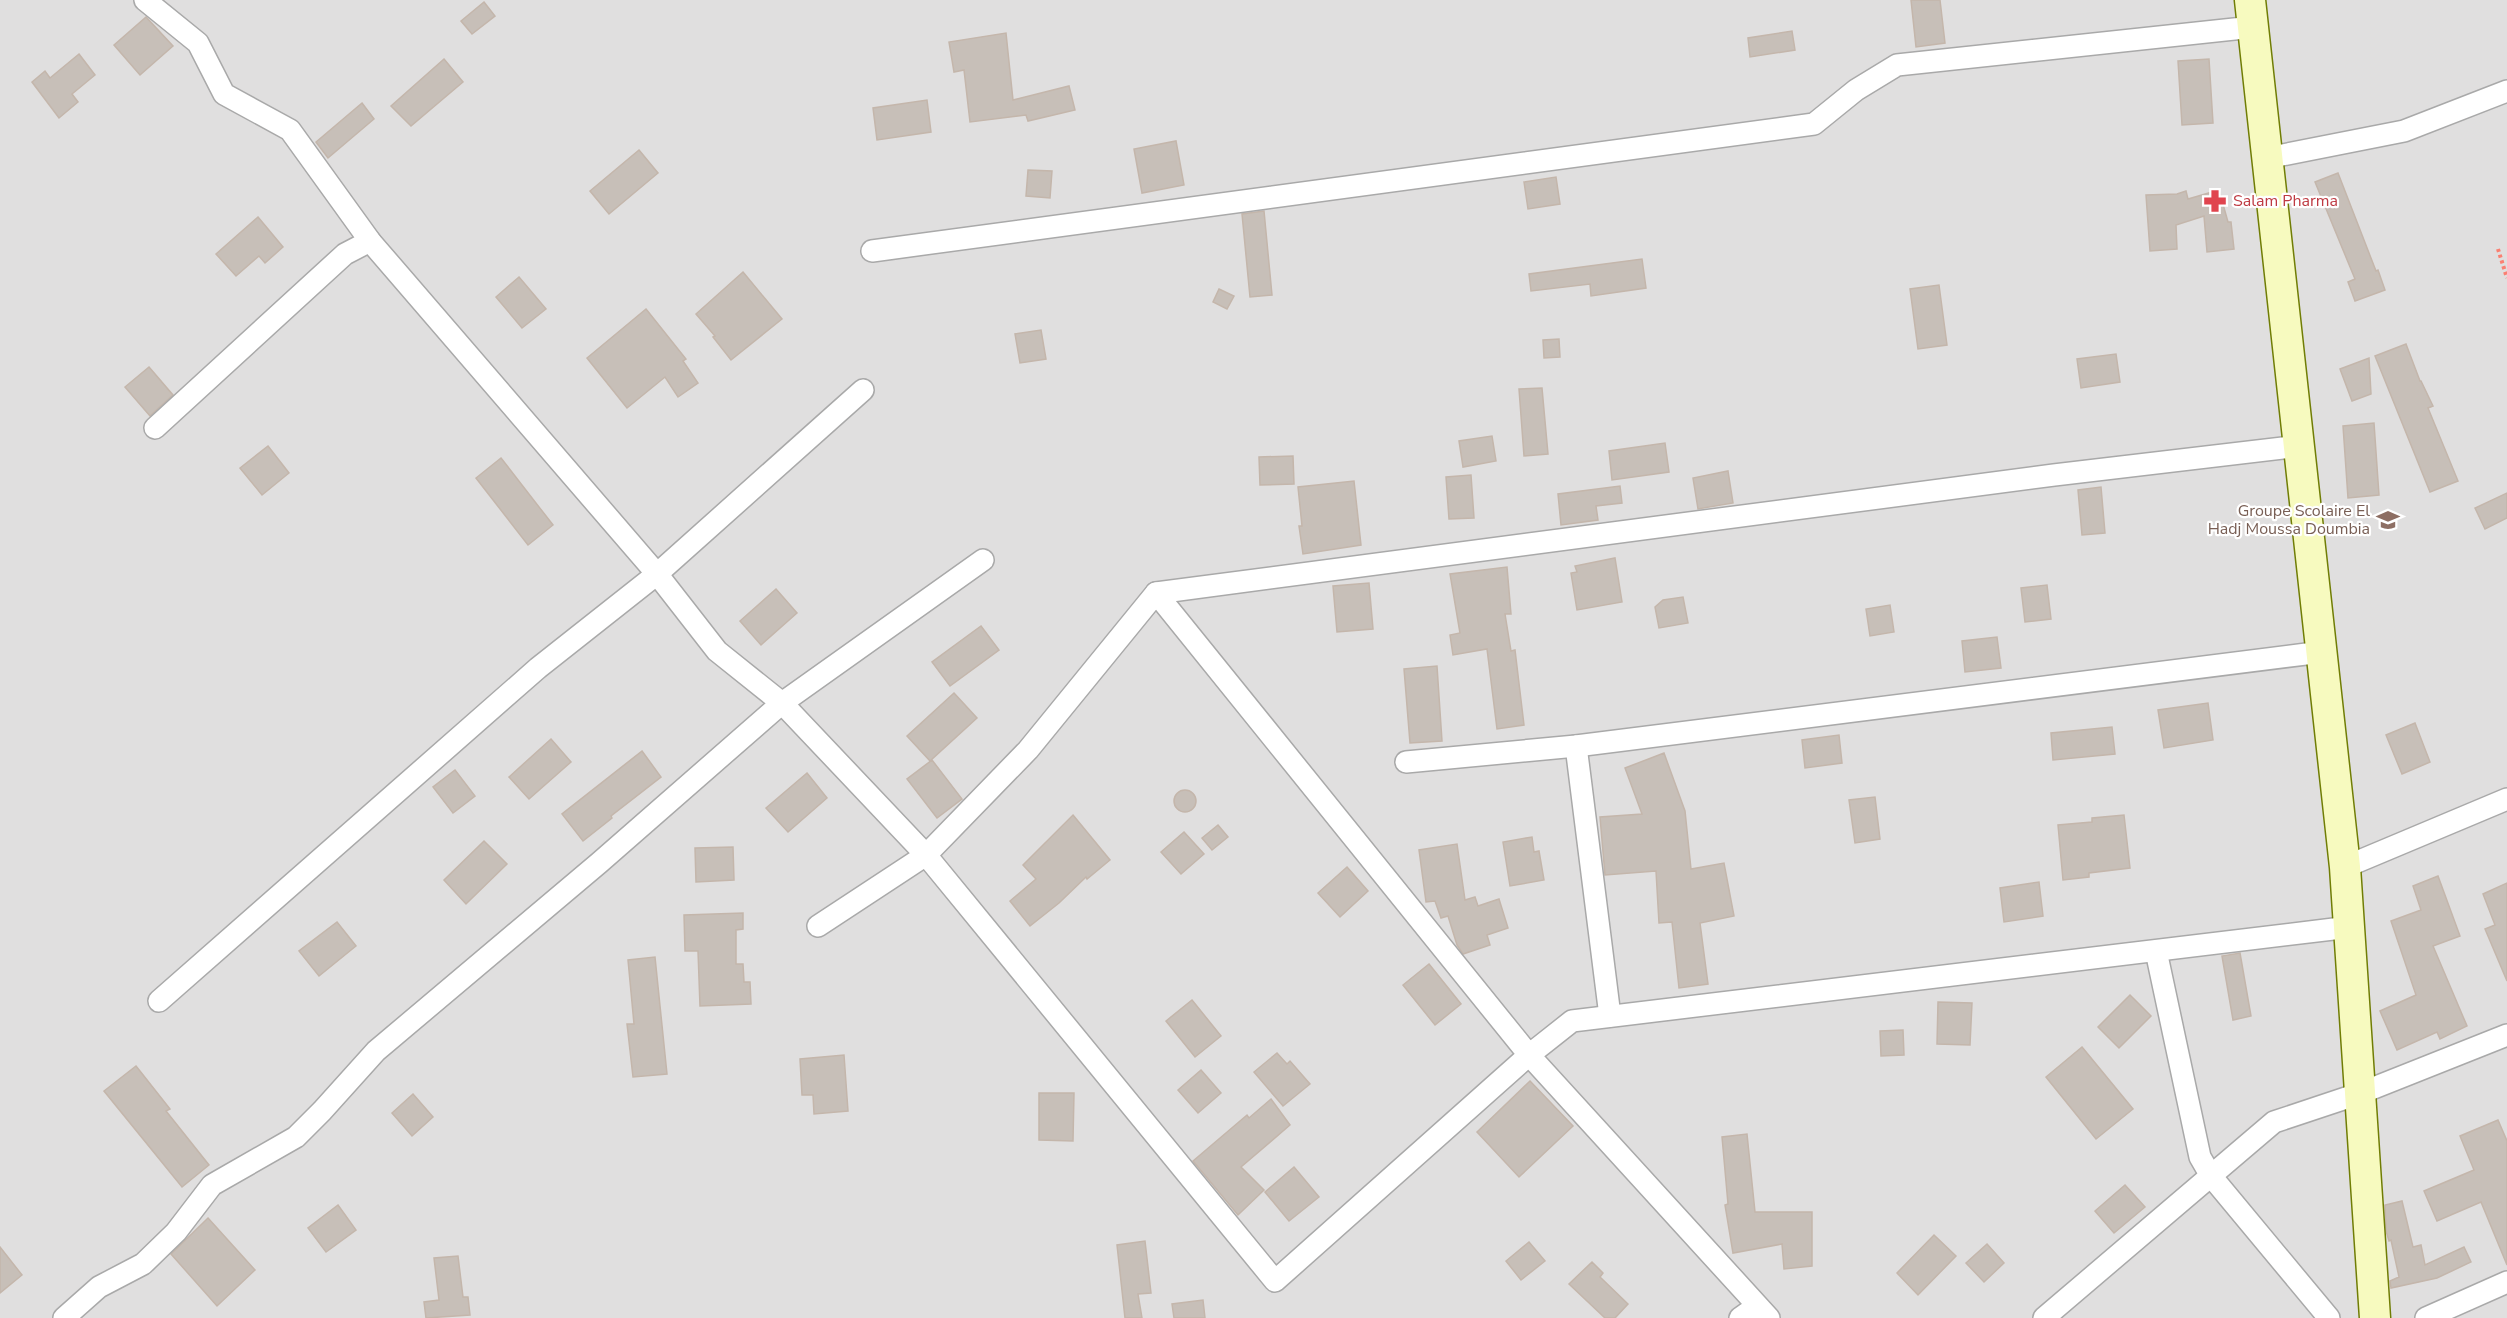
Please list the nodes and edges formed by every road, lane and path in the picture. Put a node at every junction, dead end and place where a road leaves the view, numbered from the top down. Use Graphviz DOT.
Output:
graph roads {
  1 [pos="145,0"];
  2 [pos="2251,14"];
  3 [pos="2507,91"];
  4 [pos="2267,158"];
  5 [pos="370,241"];
  6 [pos="2498,249"];
  7 [pos="872,251"];
  8 [pos="2507,278"];
  9 [pos="863,390"];
  10 [pos="155,428"];
  11 [pos="2300,446"];
  12 [pos="983,560"];
  13 [pos="657,574"];
  14 [pos="1156,593"];
  15 [pos="2322,652"];
  16 [pos="782,703"];
  17 [pos="1576,747"];
  18 [pos="1406,762"];
  19 [pos="2507,799"];
  20 [pos="926,855"];
  21 [pos="2345,867"];
  22 [pos="818,926"];
  23 [pos="2350,927"];
  24 [pos="2156,951"];
  25 [pos="159,1001"];
  26 [pos="1610,1016"];
  27 [pos="2507,1035"];
  28 [pos="1529,1055"];
  29 [pos="2361,1093"];
  30 [pos="2211,1176"];
  31 [pos="2507,1282"];
  32 [pos="1763,1312"];
  33 [pos="64,1318"];
  34 [pos="1740,1318"];
  35 [pos="2044,1318"];
  36 [pos="2329,1318"];
  37 [pos="2375,1318"];
  38 [pos="2426,1318"];
  1 -- 5 [label="street"];
  2 -- 4 [label="street"];
  2 -- 7 [label="street"];
  3 -- 4 [label="street"];
  4 -- 11 [label="street"];
  5 -- 10 [label="street"];
  5 -- 13 [label="street"];
  6 -- 8 [label="path"];
  9 -- 13 [label="street"];
  11 -- 14 [label="street"];
  11 -- 15 [label="street"];
  12 -- 16 [label="street"];
  13 -- 16 [label="street"];
  13 -- 25 [label="street"];
  14 -- 20 [label="street"];
  14 -- 28 [label="street"];
  15 -- 17 [label="street"];
  15 -- 21 [label="street"];
  16 -- 20 [label="street"];
  16 -- 33 [label="street"];
  17 -- 18 [label="street"];
  17 -- 26 [label="street"];
  19 -- 21 [label="street"];
  20 -- 22 [label="street"];
  20 -- 28 [label="street"];
  21 -- 23 [label="street"];
  23 -- 24 [label="street"];
  23 -- 29 [label="street"];
  24 -- 26 [label="street"];
  24 -- 30 [label="street"];
  26 -- 28 [label="street"];
  27 -- 29 [label="street"];
  28 -- 32 [label="street"];
  29 -- 30 [label="street"];
  29 -- 37 [label="street"];
  30 -- 35 [label="street"];
  30 -- 36 [label="street"];
  31 -- 38 [label="street"];
  32 -- 34 [label="street"];
}
